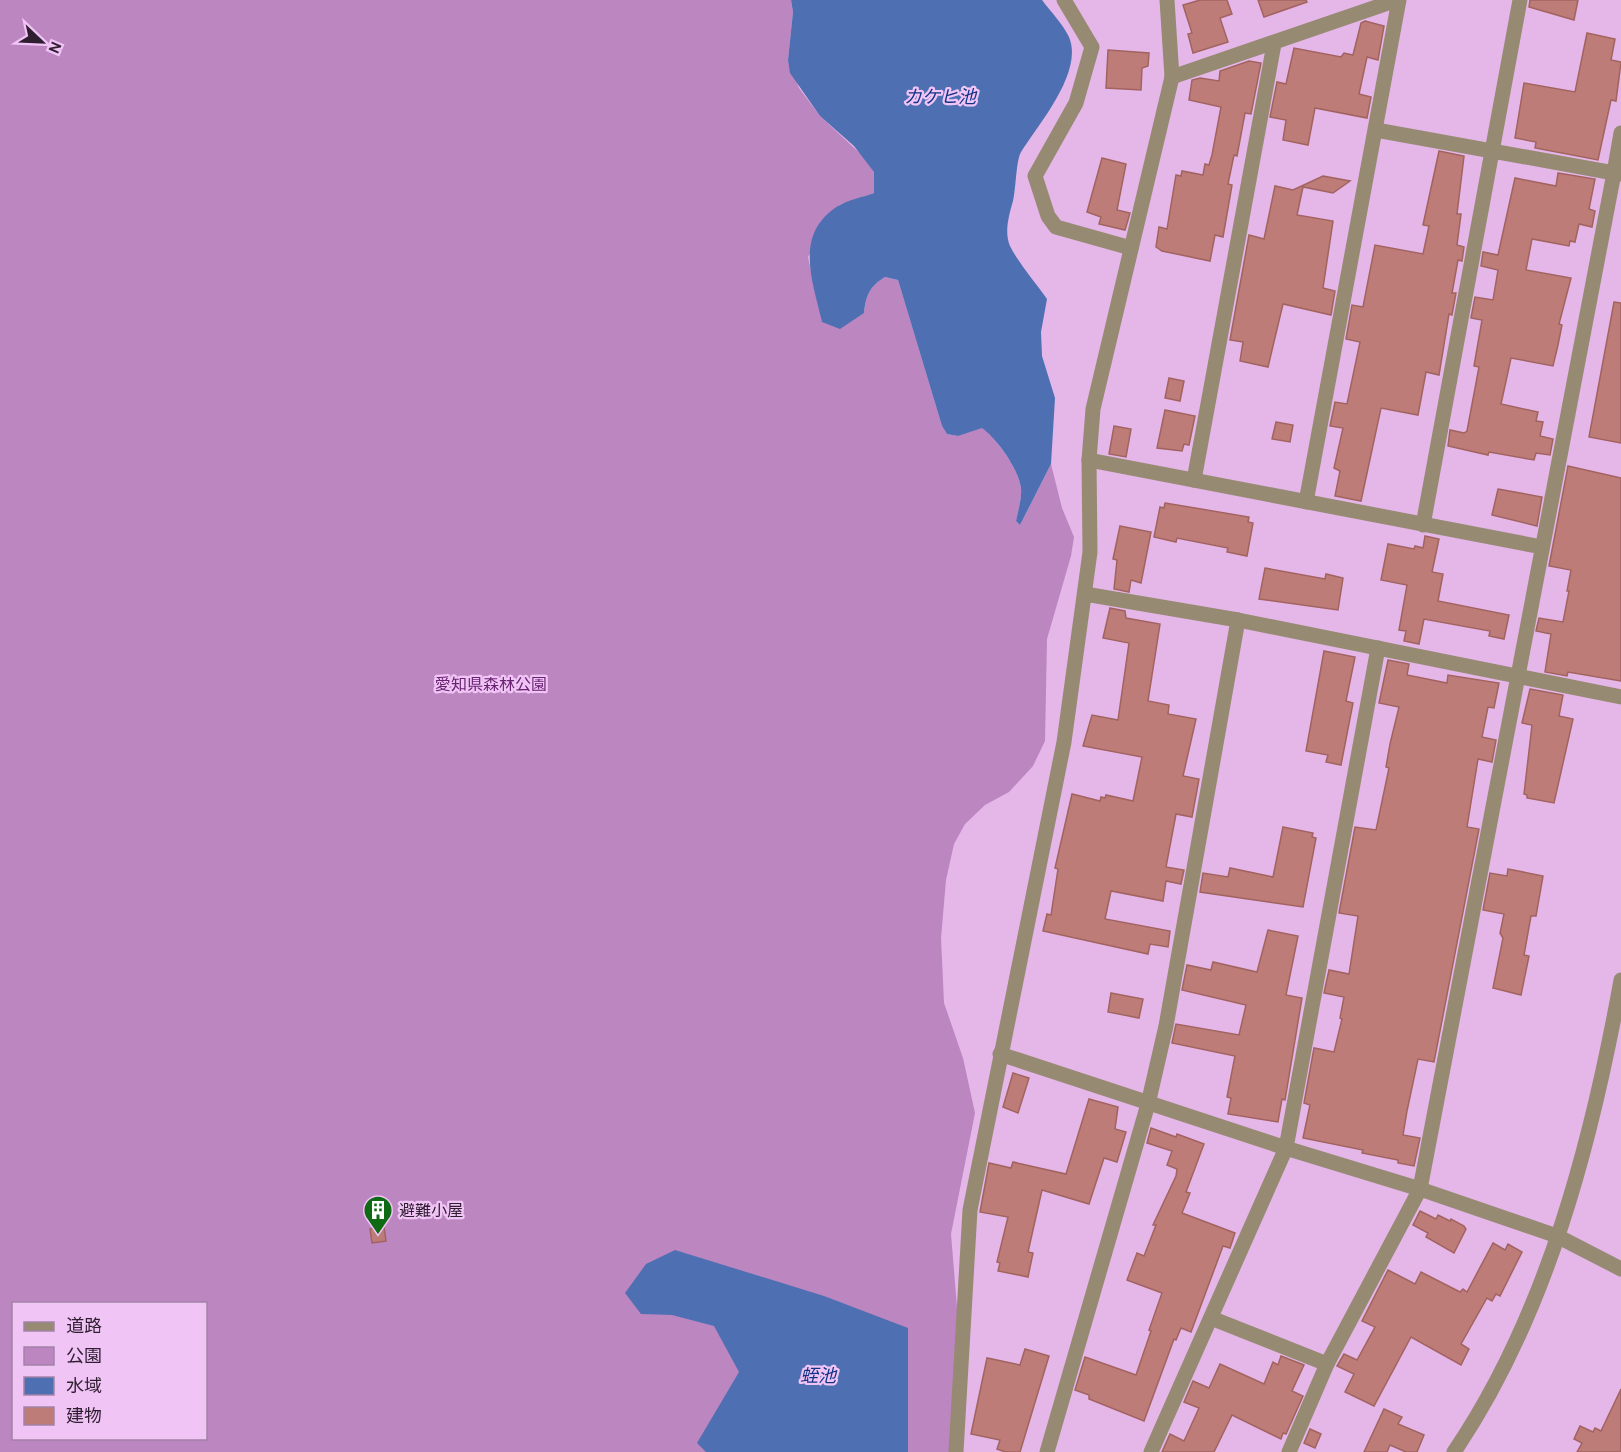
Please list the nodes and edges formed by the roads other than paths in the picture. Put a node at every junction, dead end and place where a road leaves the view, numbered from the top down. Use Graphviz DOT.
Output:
graph roads {
  1 [pos="1064,0"];
  2 [pos="1167,0"];
  3 [pos="1398,0"];
  4 [pos="1520,0"];
  5 [pos="1274,44"];
  6 [pos="1172,76"];
  7 [pos="1376,130"];
  8 [pos="1621,133"];
  9 [pos="1493,151"];
  10 [pos="1617,174"];
  11 [pos="1131,248"];
  12 [pos="1089,460"];
  13 [pos="1194,480"];
  14 [pos="1306,502"];
  15 [pos="1423,525"];
  16 [pos="1542,547"];
  17 [pos="1085,594"];
  18 [pos="1238,620"];
  19 [pos="1378,648"];
  20 [pos="1519,677"];
  21 [pos="1621,697"];
  22 [pos="1621,980"];
  23 [pos="1000,1053"];
  24 [pos="1148,1104"];
  25 [pos="1286,1148"];
  26 [pos="1420,1189"];
  27 [pos="1557,1236"];
  28 [pos="1621,1269"];
  29 [pos="1211,1318"];
  30 [pos="1327,1364"];
  31 [pos="956,1452"];
  32 [pos="1047,1452"];
  33 [pos="1151,1452"];
  34 [pos="1289,1452"];
  35 [pos="1454,1452"];
  1 -- 11 [label="street"];
  2 -- 6 [label="street"];
  3 -- 5 [label="street"];
  3 -- 7 [label="street"];
  4 -- 9 [label="street"];
  5 -- 6 [label="street"];
  5 -- 13 [label="street"];
  6 -- 11 [label="street"];
  7 -- 9 [label="street"];
  7 -- 14 [label="street"];
  8 -- 10 [label="street"];
  9 -- 10 [label="street"];
  9 -- 15 [label="street"];
  10 -- 16 [label="street"];
  11 -- 12 [label="street"];
  12 -- 13 [label="street"];
  12 -- 17 [label="street"];
  13 -- 14 [label="street"];
  14 -- 15 [label="street"];
  15 -- 16 [label="street"];
  16 -- 20 [label="street"];
  17 -- 18 [label="street"];
  17 -- 23 [label="street"];
  18 -- 19 [label="street"];
  18 -- 24 [label="street"];
  19 -- 20 [label="street"];
  19 -- 25 [label="street"];
  20 -- 21 [label="street"];
  20 -- 26 [label="street"];
  22 -- 27 [label="street"];
  23 -- 24 [label="street"];
  23 -- 31 [label="street"];
  24 -- 25 [label="street"];
  24 -- 32 [label="street"];
  25 -- 26 [label="street"];
  25 -- 29 [label="street"];
  26 -- 27 [label="street"];
  26 -- 30 [label="street"];
  27 -- 28 [label="street"];
  27 -- 35 [label="street"];
  29 -- 30 [label="street"];
  29 -- 33 [label="street"];
  30 -- 34 [label="street"];
}
